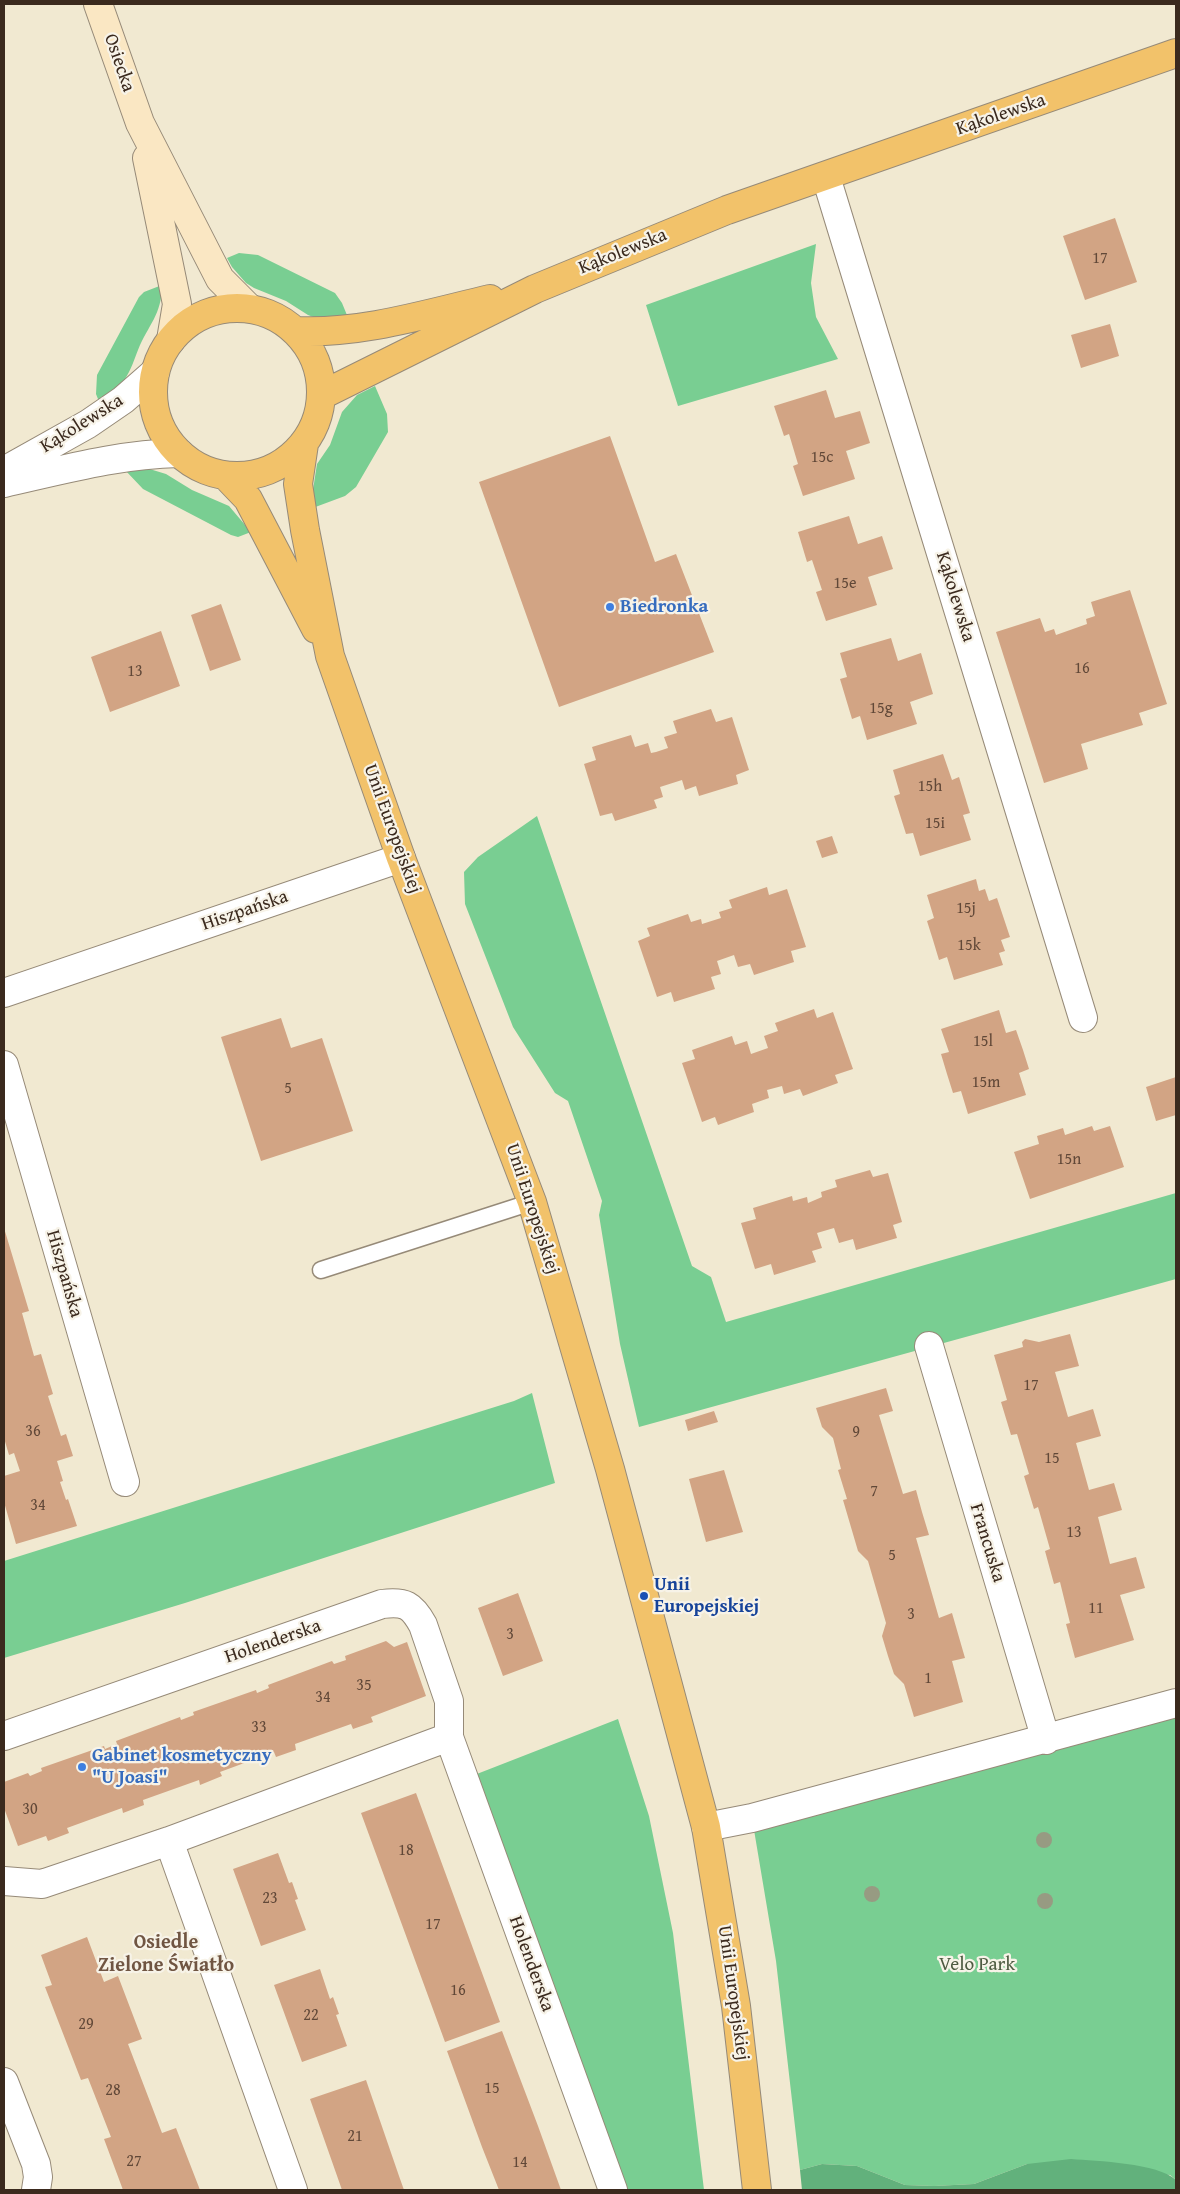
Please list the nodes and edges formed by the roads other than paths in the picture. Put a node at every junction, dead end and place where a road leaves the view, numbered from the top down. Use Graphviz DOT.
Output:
graph roads {
  1 [pos="98,4"];
  2 [pos="1176,53"];
  3 [pos="140,122"];
  4 [pos="826,177"];
  5 [pos="535,289"];
  6 [pos="249,308"];
  7 [pos="296,332"];
  8 [pos="171,340"];
  9 [pos="155,372"];
  10 [pos="322,396"];
  11 [pos="304,444"];
  12 [pos="179,453"];
  13 [pos="4,470"];
  14 [pos="226,476"];
  15 [pos="4,483"];
  16 [pos="330,656"];
  17 [pos="401,858"];
  18 [pos="4,993"];
  19 [pos="1084,1018"];
  20 [pos="4,1065"];
  21 [pos="532,1202"];
  22 [pos="322,1270"];
  23 [pos="929,1346"];
  24 [pos="125,1482"];
  25 [pos="1176,1703"];
  26 [pos="4,1736"];
  27 [pos="449,1737"];
  28 [pos="1046,1740"];
  29 [pos="706,1827"];
  30 [pos="168,1841"];
  31 [pos="4,1881"];
  32 [pos="4,2082"];
  33 [pos="36,2190"];
  34 [pos="293,2190"];
  35 [pos="613,2190"];
  36 [pos="757,2190"];
  1 -- 3 [label="main road, Osiecka"];
  2 -- 4 [label="main road, Kąkolewska"];
  3 -- 6 [label="main road"];
  3 -- 8 [label="main road"];
  4 -- 5 [label="main road, Kąkolewska"];
  4 -- 19 [label="street, Kąkolewska"];
  5 -- 7 [label="main road"];
  5 -- 10 [label="main road"];
  6 -- 7 [label="main road"];
  6 -- 8 [label="main road"];
  7 -- 10 [label="main road"];
  8 -- 9 [label="main road"];
  9 -- 12 [label="main road"];
  9 -- 13 [label="street, Kąkolewska"];
  10 -- 11 [label="main road"];
  11 -- 14 [label="main road"];
  11 -- 16 [label="main road, Unii Europejskiej"];
  12 -- 14 [label="main road"];
  12 -- 15 [label="street, Kąkolewska"];
  14 -- 16 [label="main road, Unii Europejskiej"];
  16 -- 17 [label="main road, Unii Europejskiej"];
  17 -- 18 [label="street, Hiszpańska"];
  17 -- 21 [label="main road, Unii Europejskiej"];
  20 -- 24 [label="street, Hiszpańska"];
  21 -- 22 [label="lane"];
  21 -- 29 [label="main road, Unii Europejskiej"];
  23 -- 28 [label="street, Francuska"];
  25 -- 28 [label="street"];
  26 -- 27 [label="street, Holenderska"];
  27 -- 30 [label="street"];
  27 -- 35 [label="street, Holenderska"];
  28 -- 29 [label="street"];
  29 -- 36 [label="main road, Unii Europejskiej"];
  30 -- 31 [label="street"];
  30 -- 34 [label="street"];
  32 -- 33 [label="street"];
}
